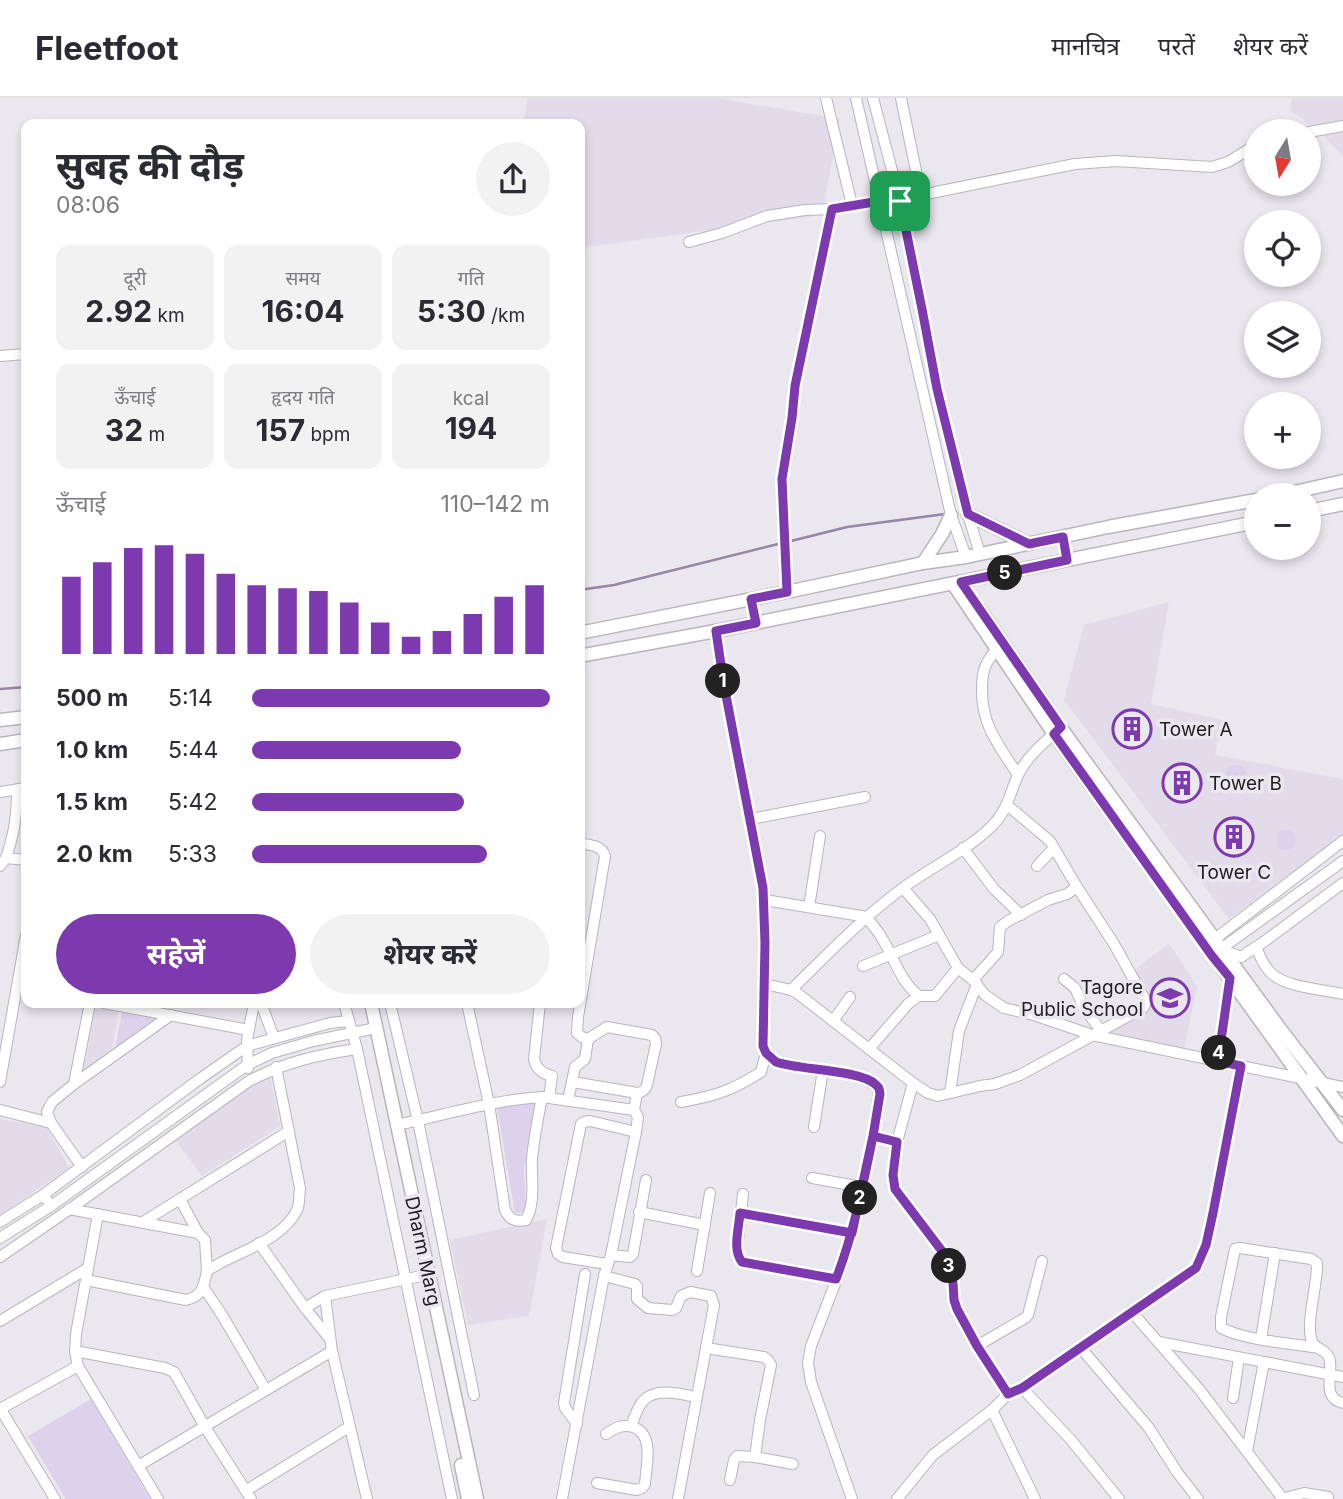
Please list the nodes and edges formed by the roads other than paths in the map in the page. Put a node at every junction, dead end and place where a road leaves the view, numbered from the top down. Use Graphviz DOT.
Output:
graph roads {
  1 [pos="826,98"];
  2 [pos="856,98"];
  3 [pos="873,98"];
  4 [pos="901,98"];
  5 [pos="1343,126"];
  6 [pos="1321,130"];
  7 [pos="1244,152"];
  8 [pos="921,195"];
  9 [pos="880,201"];
  10 [pos="900,201"];
  11 [pos="852,205"];
  12 [pos="832,209"];
  13 [pos="689,242"];
  14 [pos="21,355"];
  15 [pos="0,356"];
  16 [pos="1343,481"];
  17 [pos="1321,486"];
  18 [pos="1244,502"];
  19 [pos="1343,504"];
  20 [pos="1226,505"];
  21 [pos="1321,509"];
  22 [pos="968,514"];
  23 [pos="951,515"];
  24 [pos="1244,524"];
  25 [pos="1231,527"];
  26 [pos="1063,537"];
  27 [pos="1029,544"];
  28 [pos="980,554"];
  29 [pos="966,557"];
  30 [pos="1067,560"];
  31 [pos="923,563"];
  32 [pos="957,583"];
  33 [pos="787,592"];
  34 [pos="751,599"];
  35 [pos="756,623"];
  36 [pos="716,631"];
  37 [pos="585,632"];
  38 [pos="996,650"];
  39 [pos="585,655"];
  40 [pos="21,718"];
  41 [pos="0,720"];
  42 [pos="1057,731"];
  43 [pos="21,741"];
  44 [pos="0,744"];
  45 [pos="1018,775"];
  46 [pos="21,789"];
  47 [pos="0,792"];
  48 [pos="21,792"];
  49 [pos="865,797"];
  50 [pos="1007,805"];
  51 [pos="751,819"];
  52 [pos="820,836"];
  53 [pos="1343,841"];
  54 [pos="585,844"];
  55 [pos="963,848"];
  56 [pos="1054,848"];
  57 [pos="21,860"];
  58 [pos="1343,861"];
  59 [pos="3,862"];
  60 [pos="1037,866"];
  61 [pos="1343,883"];
  62 [pos="1077,887"];
  63 [pos="903,888"];
  64 [pos="765,900"];
  65 [pos="809,906"];
  66 [pos="1021,915"];
  67 [pos="867,917"];
  68 [pos="939,935"];
  69 [pos="1256,947"];
  70 [pos="1216,949"];
  71 [pos="890,954"];
  72 [pos="21,963"];
  73 [pos="863,966"];
  74 [pos="958,968"];
  75 [pos="1230,978"];
  76 [pos="585,979"];
  77 [pos="1064,979"];
  78 [pos="975,982"];
  79 [pos="765,985"];
  80 [pos="791,990"];
  81 [pos="1343,994"];
  82 [pos="919,996"];
  83 [pos="850,997"];
  84 [pos="89,1008"];
  85 [pos="132,1008"];
  86 [pos="253,1008"];
  87 [pos="263,1008"];
  88 [pos="345,1008"];
  89 [pos="365,1008"];
  90 [pos="371,1008"];
  91 [pos="391,1008"];
  92 [pos="468,1008"];
  93 [pos="539,1008"];
  94 [pos="580,1008"];
  95 [pos="171,1015"];
  96 [pos="348,1021"];
  97 [pos="833,1021"];
  98 [pos="373,1029"];
  99 [pos="249,1030"];
  100 [pos="353,1033"];
  101 [pos="1097,1033"];
  102 [pos="274,1038"];
  103 [pos="588,1039"];
  104 [pos="247,1046"];
  105 [pos="357,1049"];
  106 [pos="869,1049"];
  107 [pos="766,1053"];
  108 [pos="1218,1061"];
  109 [pos="247,1065"];
  110 [pos="1241,1066"];
  111 [pos="276,1067"];
  112 [pos="823,1070"];
  113 [pos="1302,1079"];
  114 [pos="249,1081"];
  115 [pos="0,1082"];
  116 [pos="573,1082"];
  117 [pos="913,1083"];
  118 [pos="1321,1083"];
  119 [pos="74,1084"];
  120 [pos="1343,1087"];
  121 [pos="637,1093"];
  122 [pos="950,1093"];
  123 [pos="203,1097"];
  124 [pos="545,1098"];
  125 [pos="568,1101"];
  126 [pos="681,1102"];
  127 [pos="489,1104"];
  128 [pos="209,1109"];
  129 [pos="0,1110"];
  130 [pos="634,1110"];
  131 [pos="1343,1110"];
  132 [pos="418,1121"];
  133 [pos="51,1123"];
  134 [pos="396,1125"];
  135 [pos="814,1127"];
  136 [pos="289,1131"];
  137 [pos="636,1132"];
  138 [pos="873,1136"];
  139 [pos="1343,1136"];
  140 [pos="897,1142"];
  141 [pos="82,1167"];
  142 [pos="812,1178"];
  143 [pos="646,1180"];
  144 [pos="862,1187"];
  145 [pos="710,1193"];
  146 [pos="743,1194"];
  147 [pos="43,1195"];
  148 [pos="180,1199"];
  149 [pos="51,1206"];
  150 [pos="70,1209"];
  151 [pos="639,1212"];
  152 [pos="740,1213"];
  153 [pos="98,1214"];
  154 [pos="0,1222"];
  155 [pos="143,1222"];
  156 [pos="705,1225"];
  157 [pos="198,1233"];
  158 [pos="852,1233"];
  159 [pos="0,1238"];
  160 [pos="259,1244"];
  161 [pos="1275,1253"];
  162 [pos="0,1257"];
  163 [pos="609,1260"];
  164 [pos="1042,1261"];
  165 [pos="88,1268"];
  166 [pos="207,1270"];
  167 [pos="697,1271"];
  168 [pos="585,1275"];
  169 [pos="421,1276"];
  170 [pos="604,1276"];
  171 [pos="836,1279"];
  172 [pos="86,1280"];
  173 [pos="405,1280"];
  174 [pos="204,1288"];
  175 [pos="325,1296"];
  176 [pos="305,1308"];
  177 [pos="1131,1311"];
  178 [pos="0,1321"];
  179 [pos="1261,1339"];
  180 [pos="1159,1342"];
  181 [pos="331,1345"];
  182 [pos="977,1346"];
  183 [pos="1080,1347"];
  184 [pos="706,1348"];
  185 [pos="1319,1348"];
  186 [pos="75,1351"];
  187 [pos="1239,1358"];
  188 [pos="1264,1362"];
  189 [pos="78,1366"];
  190 [pos="1331,1374"];
  191 [pos="1343,1377"];
  192 [pos="1022,1388"];
  193 [pos="266,1390"];
  194 [pos="1008,1394"];
  195 [pos="474,1395"];
  196 [pos="696,1397"];
  197 [pos="1233,1398"];
  198 [pos="1343,1403"];
  199 [pos="0,1409"];
  200 [pos="992,1410"];
  201 [pos="577,1424"];
  202 [pos="631,1426"];
  203 [pos="205,1427"];
  204 [pos="349,1427"];
  205 [pos="606,1434"];
  206 [pos="1247,1451"];
  207 [pos="755,1457"];
  208 [pos="793,1464"];
  209 [pos="138,1466"];
  210 [pos="730,1480"];
  211 [pos="597,1483"];
  212 [pos="249,1495"];
  213 [pos="1328,1497"];
  214 [pos="55,1499"];
  215 [pos="158,1499"];
  216 [pos="367,1499"];
  217 [pos="452,1499"];
  218 [pos="468,1499"];
  219 [pos="477,1499"];
  220 [pos="562,1499"];
  221 [pos="678,1499"];
  222 [pos="852,1499"];
  223 [pos="897,1499"];
  224 [pos="1035,1499"];
  225 [pos="1119,1499"];
  226 [pos="1198,1499"];
  227 [pos="1282,1499"];
  1 -- 11 [label="street"];
  2 -- 9 [label="street"];
  3 -- 10 [label="street"];
  4 -- 8 [label="street"];
  5 -- 6 [label="street"];
  7 -- 8 [label="street"];
  8 -- 10 [label="street"];
  9 -- 10 [label="street"];
  9 -- 11 [label="street"];
  9 -- 23 [label="street"];
  10 -- 22 [label="street"];
  11 -- 12 [label="street"];
  12 -- 13 [label="street"];
  12 -- 33 [label="street"];
  14 -- 15 [label="street"];
  16 -- 17 [label="main road"];
  18 -- 20 [label="main road"];
  19 -- 21 [label="main road"];
  20 -- 25 [label="main road"];
  20 -- 26 [label="main road"];
  22 -- 27 [label="main road"];
  22 -- 28 [label="street"];
  23 -- 29 [label="street"];
  23 -- 31 [label="main road"];
  24 -- 25 [label="main road"];
  25 -- 30 [label="main road"];
  26 -- 27 [label="main road"];
  26 -- 30 [label="main road"];
  27 -- 28 [label="main road"];
  28 -- 29 [label="main road"];
  29 -- 31 [label="main road"];
  30 -- 32 [label="main road"];
  31 -- 33 [label="main road"];
  32 -- 35 [label="main road"];
  32 -- 38 [label="main road"];
  32 -- 42 [label="main road"];
  33 -- 34 [label="main road"];
  34 -- 35 [label="main road"];
  34 -- 37 [label="main road"];
  35 -- 36 [label="main road"];
  36 -- 39 [label="main road"];
  36 -- 51 [label="street"];
  38 -- 42 [label="main road"];
  38 -- 45 [label="street"];
  40 -- 41 [label="main road"];
  42 -- 45 [label="street"];
  42 -- 70 [label="main road"];
  43 -- 44 [label="main road"];
  45 -- 50 [label="street"];
  46 -- 47 [label="street"];
  48 -- 59 [label="street"];
  49 -- 51 [label="street"];
  50 -- 55 [label="street"];
  50 -- 56 [label="street"];
  51 -- 64 [label="street"];
  52 -- 65 [label="street"];
  53 -- 70 [label="street"];
  54 -- 76 [label="street"];
  55 -- 63 [label="street"];
  55 -- 66 [label="street"];
  56 -- 60 [label="street"];
  56 -- 62 [label="street"];
  57 -- 59 [label="street"];
  58 -- 70 [label="street"];
  61 -- 69 [label="street"];
  62 -- 66 [label="street"];
  62 -- 101 [label="street"];
  63 -- 67 [label="street"];
  63 -- 68 [label="street"];
  64 -- 65 [label="street"];
  64 -- 79 [label="street"];
  65 -- 67 [label="street"];
  66 -- 78 [label="street"];
  67 -- 71 [label="street"];
  67 -- 80 [label="street"];
  68 -- 71 [label="street"];
  68 -- 74 [label="street"];
  69 -- 70 [label="street"];
  69 -- 81 [label="street"];
  70 -- 75 [label="main road"];
  70 -- 118 [label="main road"];
  71 -- 73 [label="street"];
  71 -- 82 [label="street"];
  72 -- 115 [label="street"];
  74 -- 78 [label="street"];
  74 -- 82 [label="street"];
  75 -- 108 [label="street"];
  75 -- 113 [label="main road"];
  77 -- 101 [label="street"];
  78 -- 101 [label="street"];
  78 -- 122 [label="street"];
  79 -- 80 [label="street"];
  79 -- 107 [label="street"];
  80 -- 97 [label="street"];
  82 -- 106 [label="street"];
  83 -- 97 [label="street"];
  84 -- 119 [label="street"];
  85 -- 95 [label="street"];
  86 -- 99 [label="street"];
  87 -- 102 [label="street"];
  88 -- 96 [label="street"];
  89 -- 98 [label="main road, Dharm Marg"];
  90 -- 98 [label="main road, Dharm Marg"];
  91 -- 132 [label="street"];
  92 -- 127 [label="street"];
  93 -- 124 [label="street"];
  94 -- 103 [label="street"];
  95 -- 99 [label="street"];
  95 -- 119 [label="street"];
  96 -- 100 [label="street"];
  96 -- 102 [label="street"];
  97 -- 106 [label="street"];
  98 -- 100 [label="street"];
  98 -- 134 [label="main road, Dharm Marg"];
  98 -- 169 [label="main road, Dharm Marg"];
  99 -- 104 [label="street"];
  100 -- 105 [label="street"];
  100 -- 109 [label="street"];
  101 -- 108 [label="street"];
  101 -- 122 [label="street"];
  102 -- 104 [label="street"];
  103 -- 116 [label="street"];
  103 -- 121 [label="street"];
  104 -- 109 [label="street"];
  104 -- 141 [label="street"];
  105 -- 111 [label="street"];
  105 -- 173 [label="street"];
  106 -- 117 [label="street"];
  107 -- 112 [label="street"];
  107 -- 126 [label="street"];
  108 -- 110 [label="street"];
  109 -- 114 [label="street"];
  109 -- 123 [label="street"];
  110 -- 113 [label="street"];
  110 -- 177 [label="street"];
  111 -- 114 [label="street"];
  111 -- 136 [label="street"];
  112 -- 135 [label="street"];
  112 -- 138 [label="street"];
  113 -- 118 [label="street"];
  113 -- 139 [label="main road"];
  114 -- 128 [label="street"];
  116 -- 121 [label="street"];
  116 -- 125 [label="street"];
  117 -- 122 [label="street"];
  117 -- 140 [label="street"];
  118 -- 120 [label="street"];
  118 -- 131 [label="main road"];
  119 -- 133 [label="street"];
  121 -- 130 [label="street"];
  123 -- 128 [label="street"];
  123 -- 149 [label="street"];
  124 -- 125 [label="street"];
  124 -- 127 [label="street"];
  124 -- 127 [label="street"];
  125 -- 130 [label="street"];
  127 -- 132 [label="street"];
  128 -- 150 [label="street"];
  129 -- 133 [label="street"];
  130 -- 137 [label="street"];
  132 -- 134 [label="street"];
  132 -- 195 [label="street"];
  133 -- 141 [label="street"];
  134 -- 219 [label="main road, Dharm Marg"];
  136 -- 148 [label="street"];
  136 -- 160 [label="street"];
  137 -- 163 [label="street"];
  137 -- 163 [label="street"];
  138 -- 140 [label="street"];
  138 -- 144 [label="street"];
  140 -- 182 [label="street"];
  141 -- 147 [label="street"];
  142 -- 144 [label="street"];
  143 -- 151 [label="street"];
  144 -- 158 [label="street"];
  145 -- 156 [label="street"];
  146 -- 152 [label="street"];
  147 -- 149 [label="street"];
  147 -- 154 [label="street"];
  148 -- 155 [label="street"];
  148 -- 157 [label="street"];
  149 -- 150 [label="street"];
  149 -- 159 [label="street"];
  150 -- 153 [label="street"];
  150 -- 162 [label="street"];
  151 -- 156 [label="street"];
  151 -- 163 [label="street"];
  152 -- 158 [label="street"];
  152 -- 171 [label="street"];
  153 -- 155 [label="street"];
  153 -- 165 [label="street"];
  155 -- 157 [label="street"];
  156 -- 167 [label="street"];
  157 -- 166 [label="street"];
  158 -- 171 [label="street"];
  160 -- 166 [label="street"];
  160 -- 176 [label="street"];
  161 -- 179 [label="street"];
  161 -- 179 [label="street"];
  161 -- 185 [label="street"];
  163 -- 170 [label="street"];
  164 -- 182 [label="street"];
  165 -- 172 [label="street"];
  165 -- 178 [label="street"];
  166 -- 174 [label="street"];
  168 -- 201 [label="street"];
  169 -- 173 [label="street"];
  169 -- 218 [label="main road, Dharm Marg"];
  170 -- 184 [label="street"];
  170 -- 201 [label="street"];
  171 -- 222 [label="street"];
  172 -- 174 [label="street"];
  172 -- 186 [label="street"];
  173 -- 175 [label="street"];
  173 -- 217 [label="street"];
  174 -- 193 [label="street"];
  175 -- 176 [label="street"];
  175 -- 181 [label="street"];
  176 -- 181 [label="street"];
  177 -- 180 [label="street"];
  177 -- 183 [label="street"];
  179 -- 185 [label="street"];
  180 -- 187 [label="street"];
  180 -- 206 [label="street"];
  181 -- 193 [label="street"];
  181 -- 204 [label="street"];
  182 -- 194 [label="street"];
  183 -- 192 [label="street"];
  183 -- 226 [label="street"];
  184 -- 196 [label="street"];
  184 -- 207 [label="street"];
  185 -- 190 [label="street"];
  186 -- 189 [label="street"];
  186 -- 203 [label="street"];
  187 -- 188 [label="street"];
  187 -- 197 [label="street"];
  188 -- 190 [label="street"];
  188 -- 206 [label="street"];
  189 -- 199 [label="street"];
  189 -- 209 [label="street"];
  190 -- 191 [label="street"];
  190 -- 198 [label="street"];
  192 -- 194 [label="street"];
  192 -- 225 [label="street"];
  193 -- 203 [label="street"];
  194 -- 200 [label="street"];
  196 -- 202 [label="street"];
  196 -- 221 [label="street"];
  199 -- 214 [label="street"];
  200 -- 223 [label="street"];
  200 -- 224 [label="street"];
  201 -- 220 [label="street"];
  202 -- 205 [label="street"];
  202 -- 211 [label="street"];
  203 -- 209 [label="street"];
  203 -- 212 [label="street"];
  204 -- 212 [label="street"];
  204 -- 216 [label="street"];
  206 -- 227 [label="street"];
  207 -- 208 [label="street"];
  207 -- 210 [label="street"];
  209 -- 215 [label="street"];
  213 -- 227 [label="street"];
}
